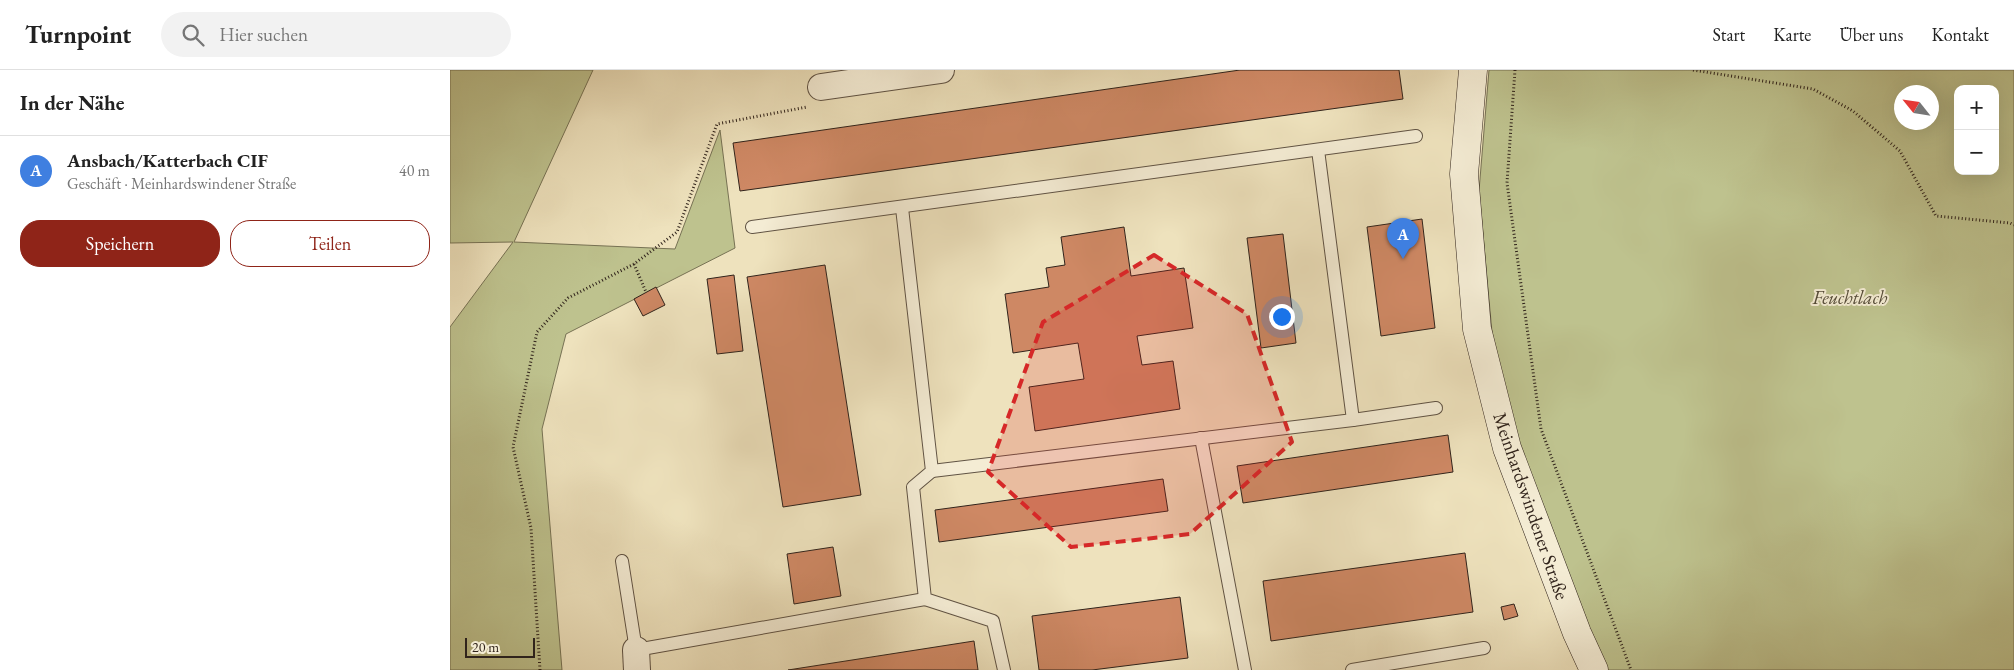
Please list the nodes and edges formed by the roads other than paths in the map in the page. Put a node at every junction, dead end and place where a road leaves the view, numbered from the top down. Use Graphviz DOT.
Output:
graph roads {
  1 [pos="941,70"];
  2 [pos="1473,70"];
  3 [pos="821,87"];
  4 [pos="1416,136"];
  5 [pos="1318,150"];
  6 [pos="902,208"];
  7 [pos="752,227"];
  8 [pos="1436,408"];
  9 [pos="1353,420"];
  10 [pos="1201,438"];
  11 [pos="932,471"];
  12 [pos="622,561"];
  13 [pos="925,599"];
  14 [pos="1484,648"];
  15 [pos="637,660"];
  16 [pos="1004,670"];
  17 [pos="1245,670"];
  18 [pos="1352,670"];
  19 [pos="1594,670"];
  1 -- 3 [label="street"];
  2 -- 19 [label="street, Meinhardswindener Straße"];
  4 -- 5 [label="lane"];
  5 -- 6 [label="lane"];
  5 -- 9 [label="lane"];
  6 -- 7 [label="lane"];
  6 -- 11 [label="lane"];
  8 -- 9 [label="lane"];
  9 -- 10 [label="lane"];
  10 -- 11 [label="lane"];
  10 -- 17 [label="lane"];
  11 -- 13 [label="lane"];
  12 -- 15 [label="lane"];
  13 -- 15 [label="lane"];
  13 -- 16 [label="lane"];
  14 -- 18 [label="lane"];
}
